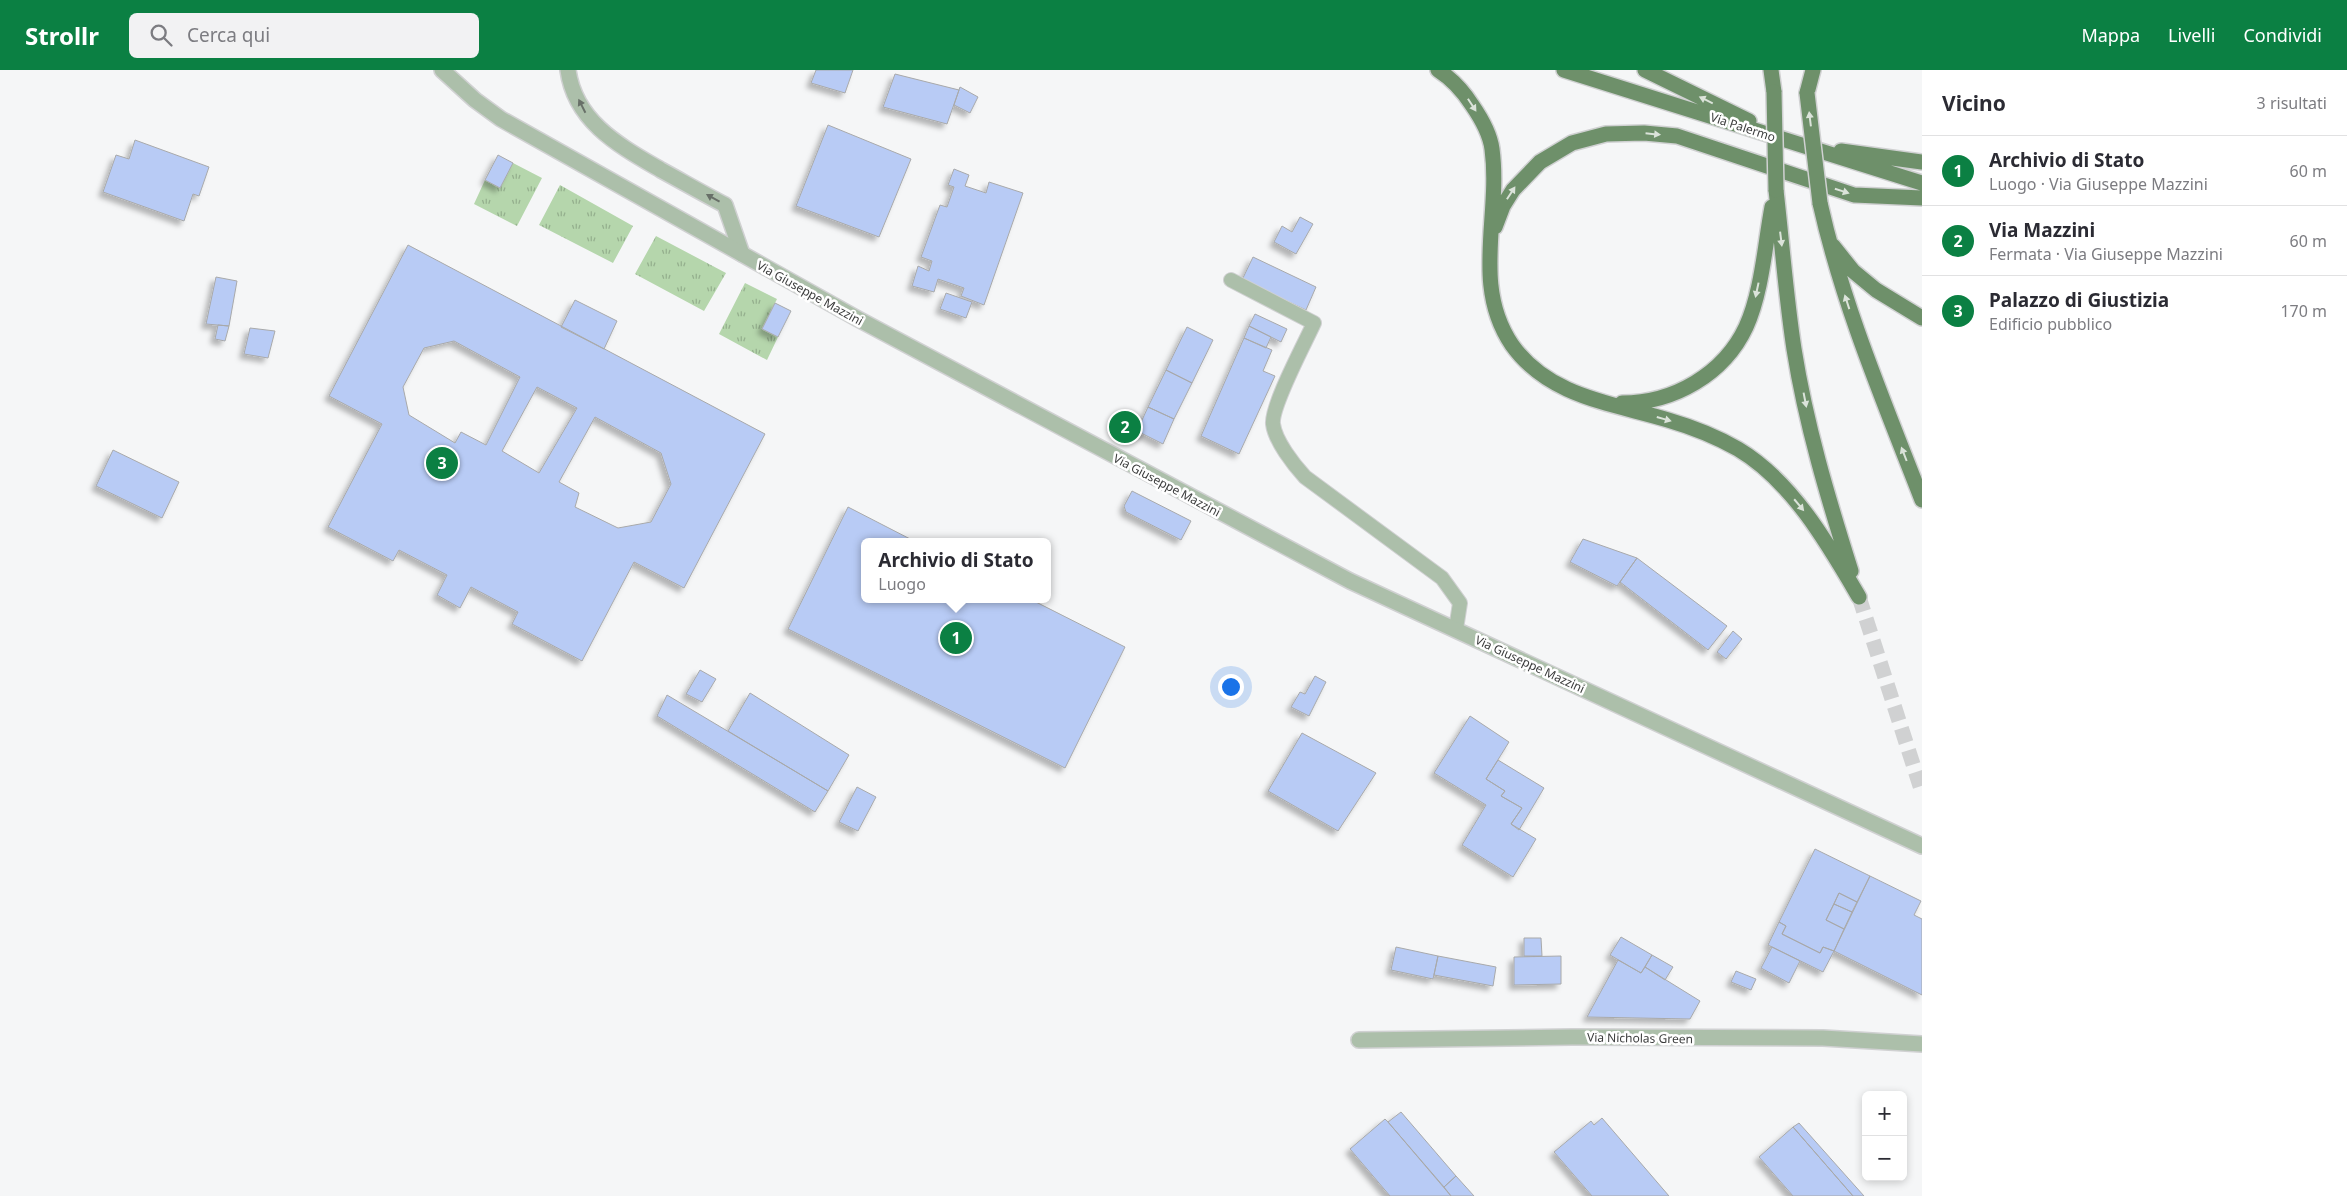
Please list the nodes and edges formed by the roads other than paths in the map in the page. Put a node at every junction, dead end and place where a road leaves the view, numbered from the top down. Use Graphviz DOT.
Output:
graph roads {
  1 [pos="442,70"];
  2 [pos="568,70"];
  3 [pos="1438,70"];
  4 [pos="1564,70"];
  5 [pos="1644,70"];
  6 [pos="1773,70"];
  7 [pos="1805,70"];
  8 [pos="1813,70"];
  9 [pos="1807,93"];
  10 [pos="1797,145"];
  11 [pos="1922,162"];
  12 [pos="1922,183"];
  13 [pos="1776,190"];
  14 [pos="1922,198"];
  15 [pos="1829,241"];
  16 [pos="742,254"];
  17 [pos="1489,255"];
  18 [pos="1231,280"];
  19 [pos="1922,318"];
  20 [pos="1600,401"];
  21 [pos="1922,500"];
  22 [pos="1456,629"];
  23 [pos="1922,846"];
  24 [pos="1359,1040"];
  25 [pos="1922,1044"];
  1 -- 16 [label="street, Via Giuseppe Mazzini"];
  16 -- 2 [label="street, one-way"];
  3 -- 17 [label="main road, one-way"];
  4 -- 10 [label="main road, Via Palermo"];
  10 -- 5 [label="main road, one-way"];
  6 -- 13 [label="main road, bridge"];
  7 -- 9 [label="main road"];
  8 -- 9 [label="main road"];
  15 -- 9 [label="main road, one-way, bridge"];
  10 -- 11 [label="main road"];
  10 -- 12 [label="main road, Via Palermo"];
  13 -- 20 [label="main road, one-way"];
  13 -- 20 [label="main road"];
  17 -- 14 [label="main road, one-way"];
  15 -- 19 [label="main road"];
  21 -- 15 [label="main road, one-way"];
  16 -- 22 [label="street, Via Giuseppe Mazzini"];
  17 -- 20 [label="main road"];
  18 -- 22 [label="lane"];
  22 -- 23 [label="street, Via Giuseppe Mazzini"];
  24 -- 25 [label="street, Via Nicholas Green"];
}
